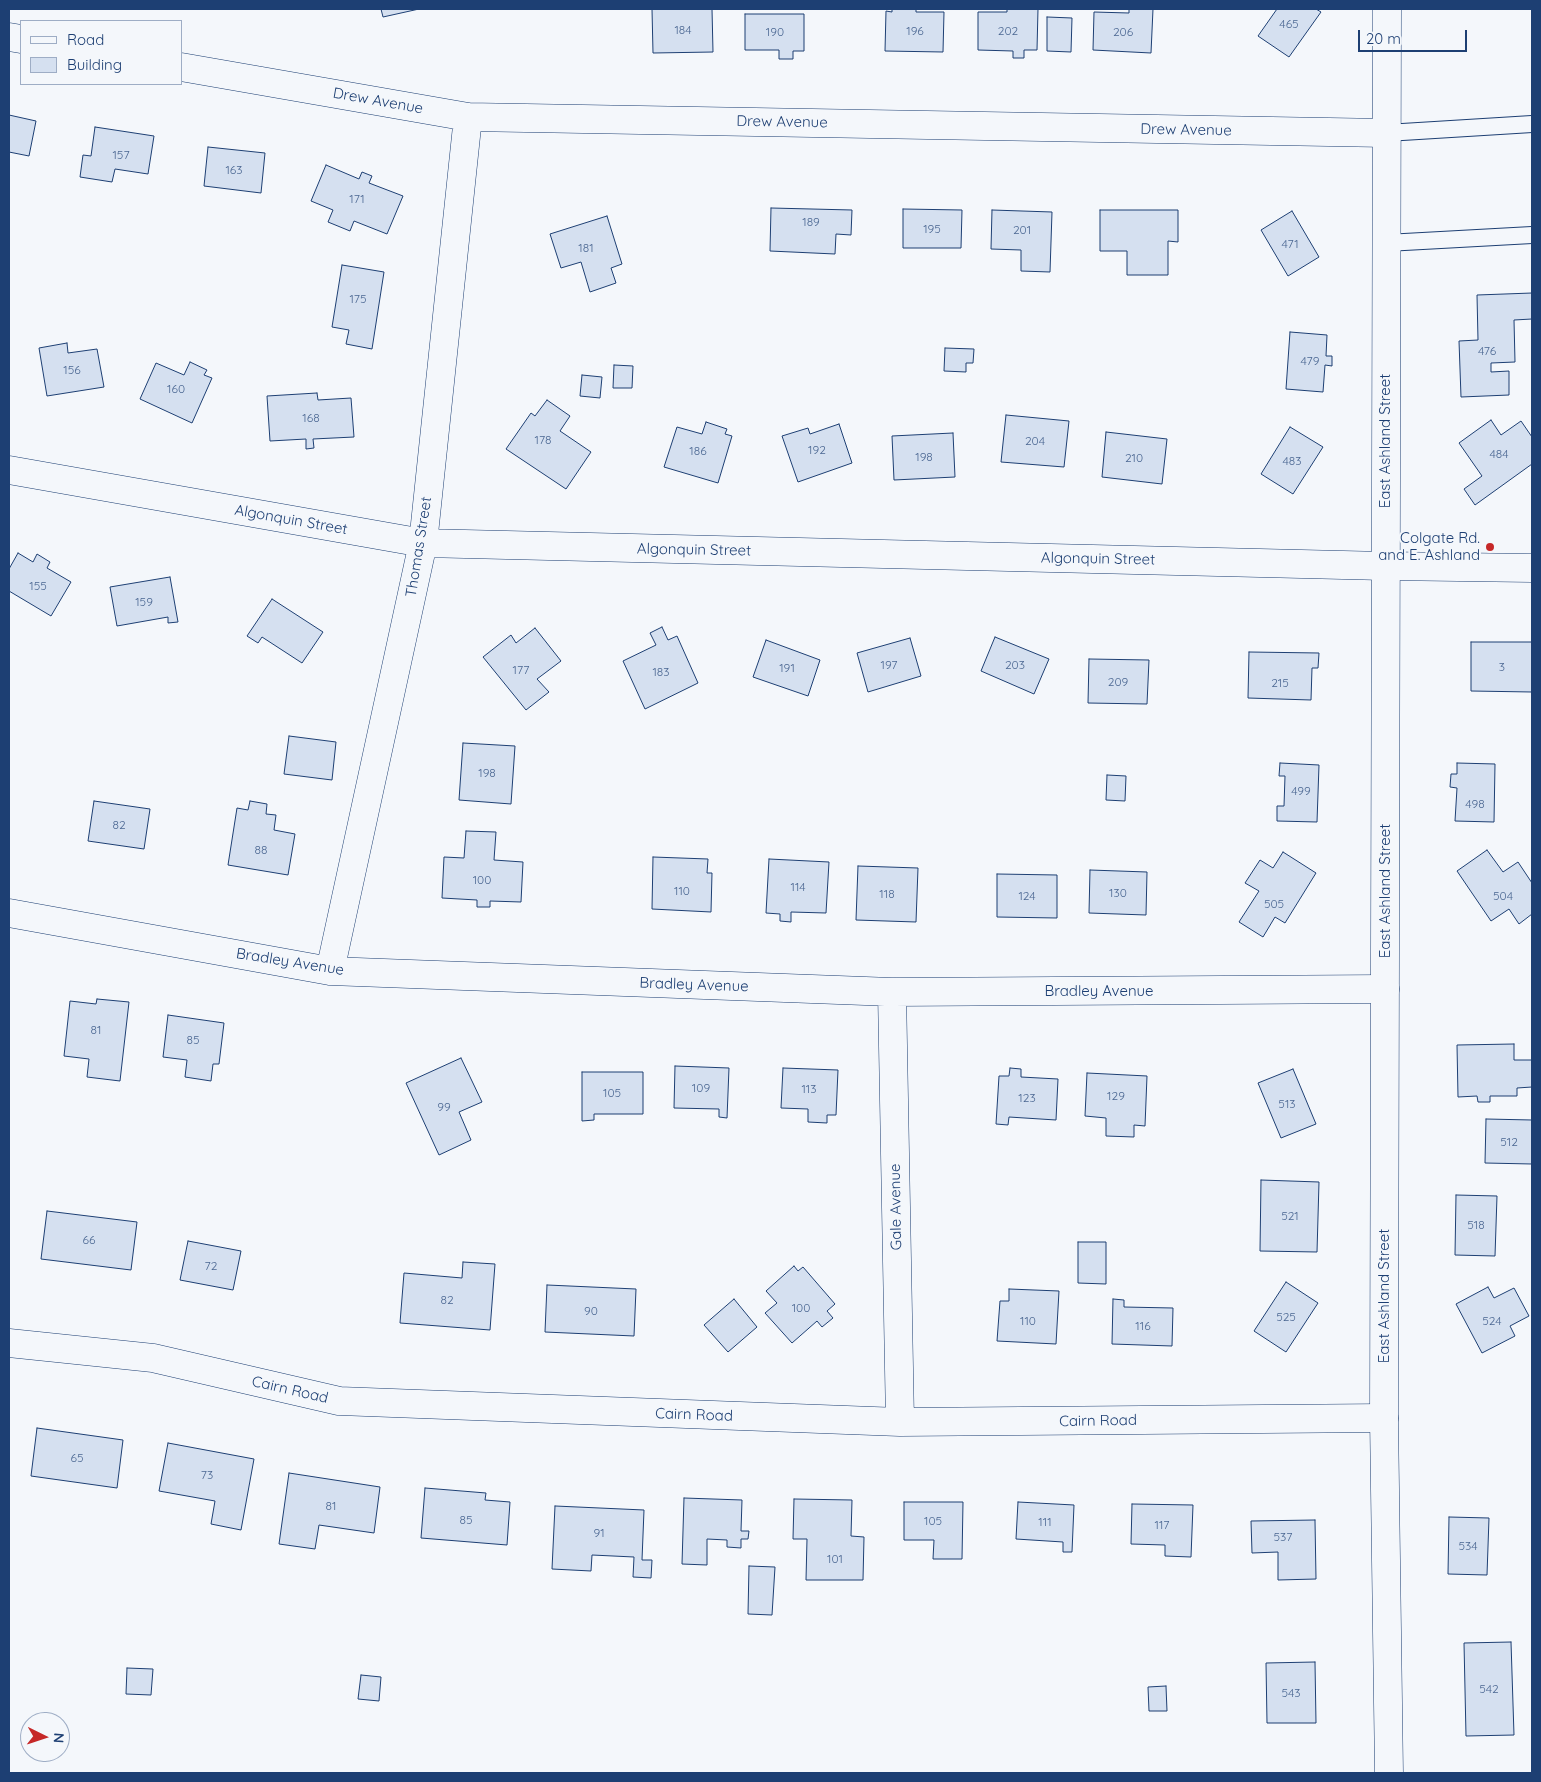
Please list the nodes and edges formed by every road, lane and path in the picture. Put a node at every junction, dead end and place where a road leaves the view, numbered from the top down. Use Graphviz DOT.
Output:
graph roads {
  1 [pos="1387,9"];
  2 [pos="182,67"];
  3 [pos="468,117"];
  4 [pos="1532,124"];
  5 [pos="1386,133"];
  6 [pos="1532,235"];
  7 [pos="1386,243"];
  8 [pos="9,470"];
  9 [pos="423,543"];
  10 [pos="1385,566"];
  11 [pos="1532,568"];
  12 [pos="9,913"];
  13 [pos="330,971"];
  14 [pos="1385,990"];
  15 [pos="892,992"];
  16 [pos="9,1343"];
  17 [pos="1384,1418"];
  18 [pos="900,1422"];
  19 [pos="1389,1773"];
  1 -- 5 [label="street, East Ashland Street"];
  2 -- 3 [label="street, Drew Avenue"];
  3 -- 5 [label="street, Drew Avenue"];
  3 -- 9 [label="street, Thomas Street"];
  4 -- 5 [label="lane"];
  5 -- 7 [label="street, East Ashland Street"];
  6 -- 7 [label="lane"];
  7 -- 10 [label="street, East Ashland Street"];
  8 -- 9 [label="street, Algonquin Street"];
  9 -- 10 [label="street, Algonquin Street"];
  9 -- 13 [label="street, Thomas Street"];
  10 -- 11 [label="street, Algonquin Street"];
  10 -- 14 [label="street, East Ashland Street"];
  12 -- 13 [label="street, Bradley Avenue"];
  13 -- 15 [label="street, Bradley Avenue"];
  14 -- 15 [label="street, Bradley Avenue"];
  14 -- 17 [label="street, East Ashland Street"];
  15 -- 18 [label="street, Gale Avenue"];
  16 -- 18 [label="street, Cairn Road"];
  17 -- 18 [label="street, Cairn Road"];
  17 -- 19 [label="street, East Ashland Street"];
}
